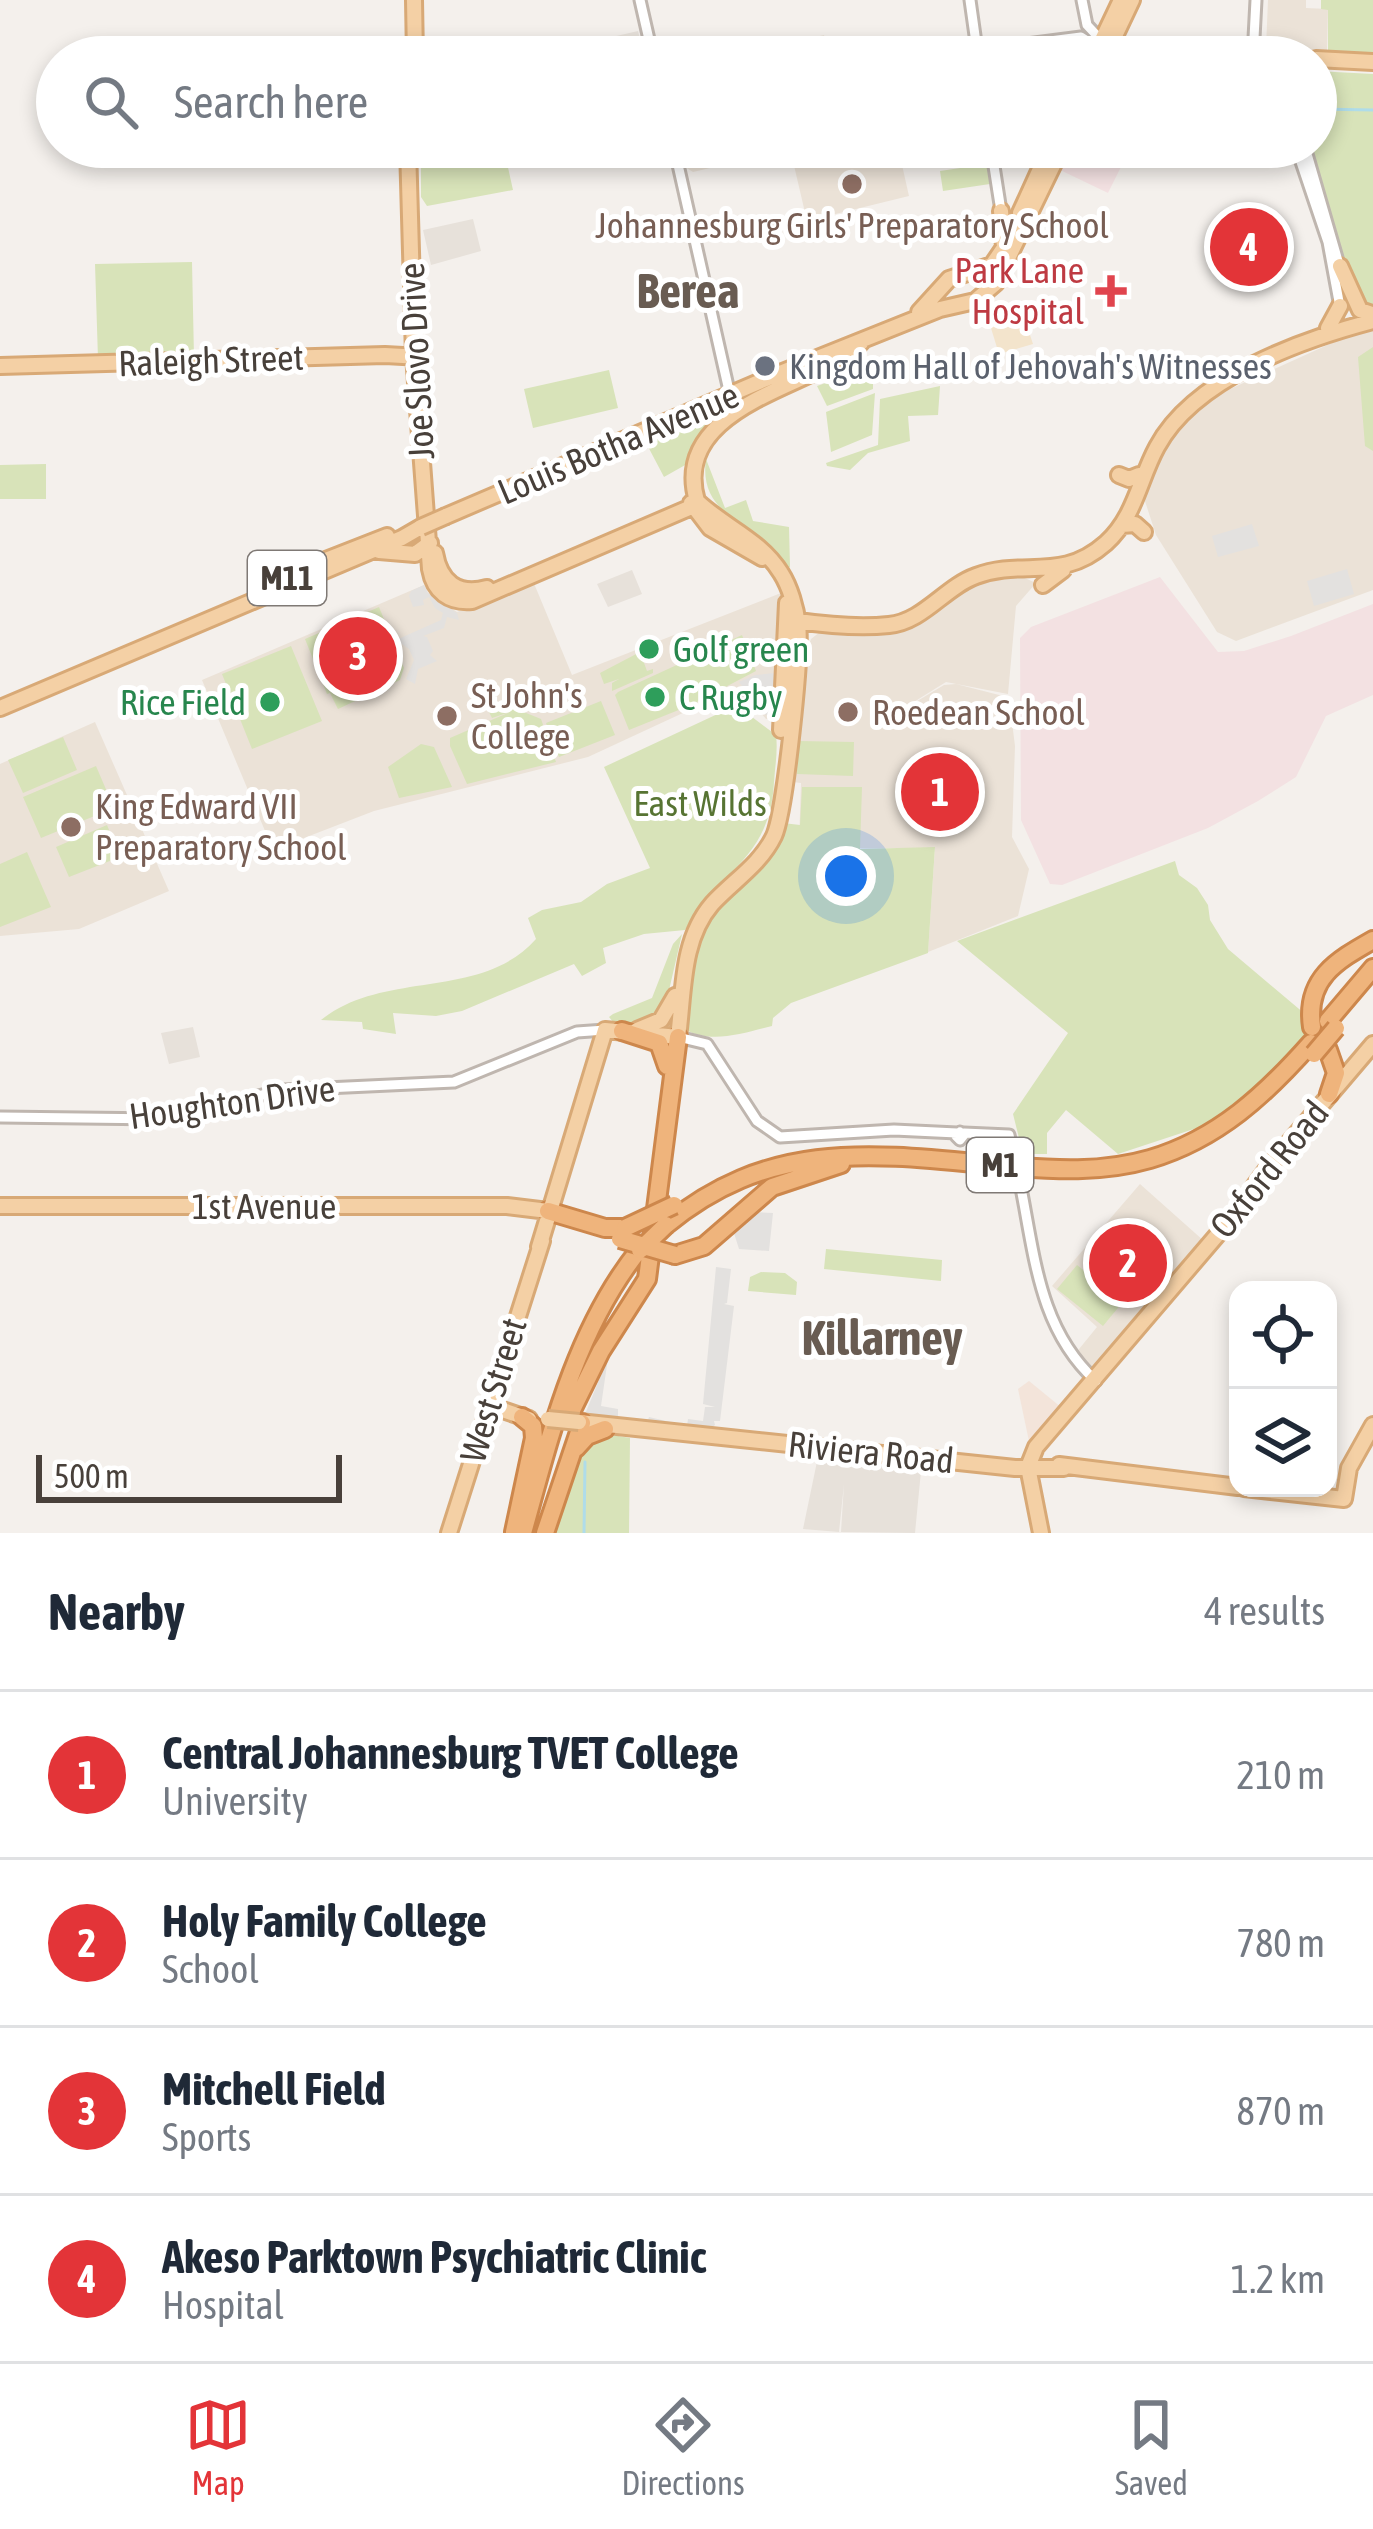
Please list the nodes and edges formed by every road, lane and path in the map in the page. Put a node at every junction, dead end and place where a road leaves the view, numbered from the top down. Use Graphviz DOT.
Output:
graph roads {
  1 [pos="417,0"];
  2 [pos="640,0"];
  3 [pos="970,0"];
  4 [pos="1082,0"];
  5 [pos="1121,0"];
  6 [pos="1132,0"];
  7 [pos="1256,0"];
  8 [pos="1087,25"];
  9 [pos="418,36"];
  10 [pos="648,36"];
  11 [pos="975,36"];
  12 [pos="1077,36"];
  13 [pos="1094,36"];
  14 [pos="1108,36"];
  15 [pos="1111,36"];
  16 [pos="1254,36"];
  17 [pos="1337,64"];
  18 [pos="1373,66"];
  19 [pos="412,168"];
  20 [pos="679,168"];
  21 [pos="994,168"];
  22 [pos="1040,168"];
  23 [pos="1052,168"];
  24 [pos="1306,168"];
  25 [pos="1307,168"];
  26 [pos="1001,211"];
  27 [pos="1004,247"];
  28 [pos="1340,266"];
  29 [pos="1373,316"];
  30 [pos="1341,322"];
  31 [pos="861,343"];
  32 [pos="828,354"];
  33 [pos="418,357"];
  34 [pos="0,366"];
  35 [pos="730,395"];
  36 [pos="416,403"];
  37 [pos="717,428"];
  38 [pos="1139,475"];
  39 [pos="1119,476"];
  40 [pos="694,502"];
  41 [pos="1130,504"];
  42 [pos="656,522"];
  43 [pos="1122,525"];
  44 [pos="412,529"];
  45 [pos="1144,532"];
  46 [pos="431,543"];
  47 [pos="750,546"];
  48 [pos="348,561"];
  49 [pos="1073,564"];
  50 [pos="1029,570"];
  51 [pos="435,574"];
  52 [pos="782,587"];
  53 [pos="799,617"];
  54 [pos="831,623"];
  55 [pos="797,668"];
  56 [pos="0,704"];
  57 [pos="782,713"];
  58 [pos="1373,940"];
  59 [pos="1373,968"];
  60 [pos="1373,984"];
  61 [pos="675,996"];
  62 [pos="620,1031"];
  63 [pos="680,1037"];
  64 [pos="1322,1039"];
  65 [pos="1373,1044"];
  66 [pos="1373,1054"];
  67 [pos="667,1066"];
  68 [pos="1353,1072"];
  69 [pos="1329,1094"];
  70 [pos="2,1117"];
  71 [pos="806,1158"];
  72 [pos="841,1164"];
  73 [pos="0,1206"];
  74 [pos="549,1214"];
  75 [pos="668,1230"];
  76 [pos="622,1233"];
  77 [pos="643,1254"];
  78 [pos="597,1313"];
  79 [pos="1095,1380"];
  80 [pos="489,1403"];
  81 [pos="522,1417"];
  82 [pos="546,1421"];
  83 [pos="578,1422"];
  84 [pos="1373,1425"];
  85 [pos="605,1430"];
  86 [pos="731,1433"];
  87 [pos="574,1450"];
  88 [pos="1033,1465"];
  89 [pos="1229,1487"];
  90 [pos="1325,1497"];
  91 [pos="521,1529"];
  92 [pos="448,1533"];
  93 [pos="545,1533"];
  94 [pos="1043,1533"];
  1 -- 9 [label="main road"];
  2 -- 10 [label="street"];
  3 -- 11 [label="street"];
  4 -- 8 [label="street"];
  5 -- 14 [label="main road"];
  6 -- 15 [label="main road"];
  7 -- 16 [label="street"];
  8 -- 12 [label="street"];
  8 -- 13 [label="street"];
  17 -- 18 [label="main road"];
  19 -- 33 [label="main road, Joe Slovo Drive"];
  20 -- 35 [label="street"];
  21 -- 26 [label="street"];
  22 -- 27 [label="main road"];
  23 -- 31 [label="main road, Louis Botha Avenue / M11"];
  24 -- 30 [label="street"];
  25 -- 28 [label="street"];
  26 -- 27 [label="main road"];
  27 -- 32 [label="main road, Louis Botha Avenue / M11"];
  28 -- 29 [label="main road"];
  28 -- 30 [label="street"];
  29 -- 30 [label="main road"];
  30 -- 38 [label="main road"];
  30 -- 41 [label="main road"];
  31 -- 32 [label="main road, Louis Botha Avenue / M11"];
  31 -- 37 [label="main road"];
  32 -- 35 [label="main road, Louis Botha Avenue / M11"];
  32 -- 40 [label="main road"];
  33 -- 34 [label="main road, Raleigh Street"];
  33 -- 36 [label="main road, Joe Slovo Drive"];
  33 -- 46 [label="main road, Joe Slovo Drive"];
  35 -- 44 [label="main road, Louis Botha Avenue / M11, bridge"];
  36 -- 44 [label="main road"];
  36 -- 46 [label="main road, Joe Slovo Drive"];
  37 -- 40 [label="main road"];
  37 -- 47 [label="main road"];
  38 -- 39 [label="main road"];
  38 -- 41 [label="main road"];
  40 -- 42 [label="main road"];
  40 -- 47 [label="main road"];
  40 -- 51 [label="main road"];
  41 -- 43 [label="main road"];
  41 -- 53 [label="main road"];
  42 -- 47 [label="main road"];
  42 -- 51 [label="main road"];
  43 -- 45 [label="main road"];
  43 -- 49 [label="main road"];
  44 -- 48 [label="main road, Louis Botha Avenue / M11"];
  44 -- 56 [label="main road, Louis Botha Avenue / M11"];
  46 -- 48 [label="main road"];
  46 -- 51 [label="main road, Joe Slovo Drive"];
  47 -- 52 [label="main road"];
  47 -- 53 [label="main road"];
  48 -- 56 [label="main road, Louis Botha Avenue / M11"];
  49 -- 50 [label="main road"];
  49 -- 50 [label="main road"];
  50 -- 54 [label="main road"];
  52 -- 53 [label="main road"];
  52 -- 57 [label="main road"];
  53 -- 54 [label="main road"];
  53 -- 55 [label="main road"];
  53 -- 57 [label="main road"];
  54 -- 55 [label="main road"];
  55 -- 63 [label="main road"];
  57 -- 61 [label="main road"];
  58 -- 64 [label="highway"];
  59 -- 64 [label="highway, M1"];
  60 -- 64 [label="highway, M1"];
  61 -- 62 [label="main road"];
  61 -- 63 [label="main road"];
  62 -- 63 [label="main road, Houghton Drive"];
  62 -- 67 [label="highway"];
  62 -- 70 [label="street, Houghton Drive"];
  62 -- 74 [label="main road, West Street"];
  63 -- 67 [label="highway"];
  63 -- 79 [label="street, bridge"];
  63 -- 83 [label="highway"];
  64 -- 68 [label="highway"];
  64 -- 69 [label="highway"];
  64 -- 71 [label="highway, M1"];
  64 -- 72 [label="highway, M1"];
  65 -- 68 [label="main road, Oxford Road"];
  66 -- 68 [label="main road, Oxford Road"];
  67 -- 78 [label="highway"];
  68 -- 69 [label="main road, Oxford Road"];
  68 -- 79 [label="main road, Oxford Road"];
  69 -- 79 [label="main road, Oxford Road"];
  71 -- 75 [label="highway, M1"];
  71 -- 76 [label="highway, bridge"];
  72 -- 75 [label="highway, M1"];
  72 -- 76 [label="highway, bridge"];
  73 -- 74 [label="main road, 1st Avenue"];
  74 -- 76 [label="highway"];
  74 -- 80 [label="main road, West Street"];
  75 -- 77 [label="highway, M1, bridge"];
  77 -- 78 [label="highway, M1"];
  77 -- 83 [label="highway, M1"];
  78 -- 91 [label="highway, M1"];
  79 -- 88 [label="main road, Oxford Road"];
  80 -- 81 [label="main road, Riviera Road"];
  80 -- 82 [label="main road, Riviera Road"];
  80 -- 92 [label="main road, West Street"];
  81 -- 82 [label="main road, Riviera Road"];
  81 -- 91 [label="highway"];
  82 -- 83 [label="main road, Riviera Road, bridge"];
  82 -- 91 [label="highway"];
  83 -- 85 [label="main road, Riviera Road"];
  83 -- 86 [label="main road, Riviera Road"];
  83 -- 87 [label="highway"];
  83 -- 91 [label="highway, M1"];
  84 -- 90 [label="main road, Riviera Road"];
  85 -- 86 [label="main road, Riviera Road"];
  85 -- 87 [label="highway"];
  86 -- 88 [label="main road, Riviera Road"];
  87 -- 93 [label="highway"];
  88 -- 89 [label="main road, Riviera Road"];
  88 -- 94 [label="main road"];
}
